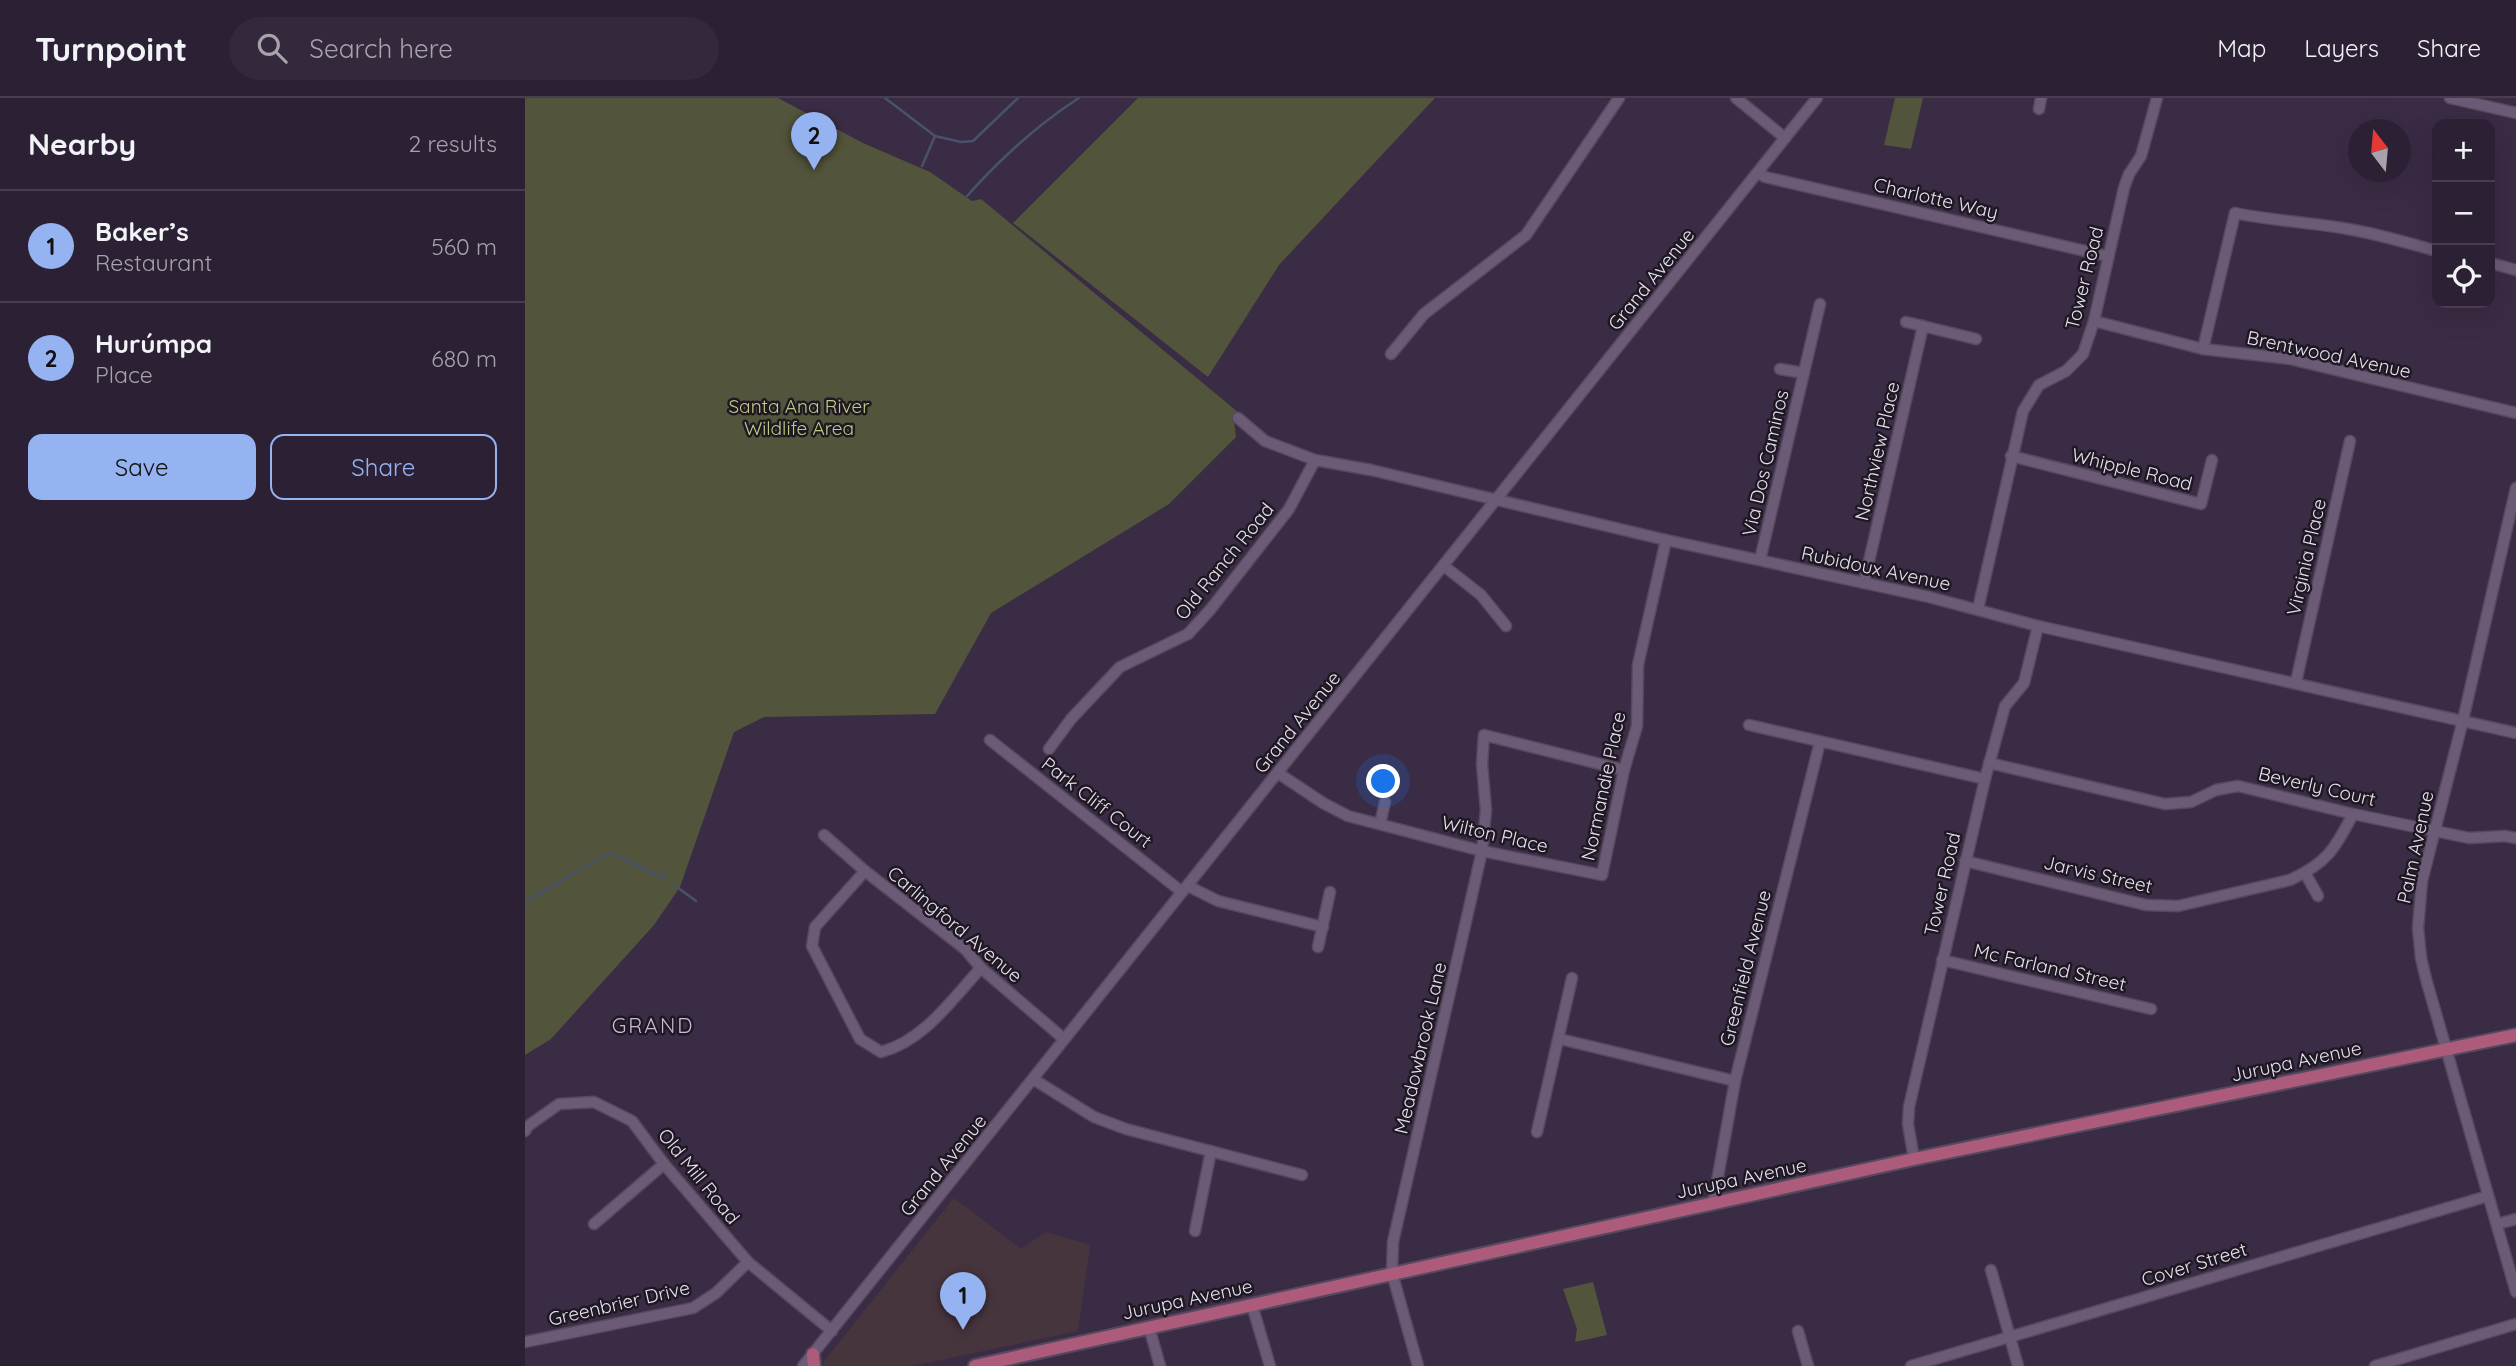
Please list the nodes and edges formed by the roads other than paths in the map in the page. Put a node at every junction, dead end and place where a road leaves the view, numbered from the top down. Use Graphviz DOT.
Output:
graph roads {
  1 [pos="1619,98"];
  2 [pos="1736,98"];
  3 [pos="1817,98"];
  4 [pos="2157,98"];
  5 [pos="2449,98"];
  6 [pos="2516,113"];
  7 [pos="1785,138"];
  8 [pos="1758,173"];
  9 [pos="2432,250"];
  10 [pos="2107,256"];
  11 [pos="2495,265"];
  12 [pos="2516,270"];
  13 [pos="1819,304"];
  14 [pos="2094,321"];
  15 [pos="1906,322"];
  16 [pos="1923,326"];
  17 [pos="1976,339"];
  18 [pos="2203,349"];
  19 [pos="1391,354"];
  20 [pos="1780,369"];
  21 [pos="1804,373"];
  22 [pos="2516,413"];
  23 [pos="1238,418"];
  24 [pos="2350,441"];
  25 [pos="2011,456"];
  26 [pos="1315,460"];
  27 [pos="2212,460"];
  28 [pos="2516,488"];
  29 [pos="1497,500"];
  30 [pos="1666,540"];
  31 [pos="2504,541"];
  32 [pos="2516,544"];
  33 [pos="1760,560"];
  34 [pos="1444,566"];
  35 [pos="1864,583"];
  36 [pos="1978,609"];
  37 [pos="1506,626"];
  38 [pos="2038,626"];
  39 [pos="2296,682"];
  40 [pos="2463,720"];
  41 [pos="1749,725"];
  42 [pos="2516,733"];
  43 [pos="990,740"];
  44 [pos="1820,742"];
  45 [pos="1049,749"];
  46 [pos="1989,763"];
  47 [pos="1624,770"];
  48 [pos="1278,773"];
  49 [pos="1985,779"];
  50 [pos="1385,802"];
  51 [pos="2353,814"];
  52 [pos="1380,824"];
  53 [pos="2435,831"];
  54 [pos="824,835"];
  55 [pos="2516,838"];
  56 [pos="1482,851"];
  57 [pos="1965,861"];
  58 [pos="865,871"];
  59 [pos="2305,873"];
  60 [pos="1602,875"];
  61 [pos="1185,889"];
  62 [pos="1330,892"];
  63 [pos="2318,895"];
  64 [pos="1323,927"];
  65 [pos="1318,947"];
  66 [pos="1942,960"];
  67 [pos="981,968"];
  68 [pos="1572,978"];
  69 [pos="2151,1009"];
  70 [pos="2516,1035"];
  71 [pos="1560,1038"];
  72 [pos="1064,1039"];
  73 [pos="2447,1048"];
  74 [pos="1033,1079"];
  75 [pos="1735,1081"];
  76 [pos="525,1131"];
  77 [pos="1538,1132"];
  78 [pos="1211,1151"];
  79 [pos="1914,1159"];
  80 [pos="664,1164"];
  81 [pos="1302,1175"];
  82 [pos="2488,1195"];
  83 [pos="1713,1204"];
  84 [pos="2516,1219"];
  85 [pos="594,1224"];
  86 [pos="2497,1224"];
  87 [pos="1195,1231"];
  88 [pos="748,1262"];
  89 [pos="1991,1270"];
  90 [pos="1392,1273"];
  91 [pos="2516,1292"];
  92 [pos="1252,1305"];
  93 [pos="2516,1324"];
  94 [pos="1149,1327"];
  95 [pos="832,1331"];
  96 [pos="1798,1331"];
  97 [pos="2010,1337"];
  98 [pos="525,1342"];
  99 [pos="813,1360"];
  100 [pos="991,1364"];
  101 [pos="803,1366"];
  102 [pos="975,1366"];
  103 [pos="1160,1366"];
  104 [pos="1270,1366"];
  105 [pos="1418,1366"];
  106 [pos="1808,1366"];
  107 [pos="1911,1366"];
  108 [pos="2018,1366"];
  109 [pos="2375,1366"];
  1 -- 19 [label="street"];
  2 -- 7 [label="street"];
  3 -- 7 [label="street, Grand Avenue"];
  4 -- 10 [label="street, Tower Road"];
  5 -- 6 [label="street"];
  7 -- 8 [label="street, Grand Avenue"];
  8 -- 10 [label="street, Charlotte Way"];
  8 -- 29 [label="street, Grand Avenue"];
  9 -- 18 [label="street"];
  10 -- 14 [label="street, Tower Road"];
  11 -- 12 [label="street"];
  13 -- 21 [label="street, Via Dos Caminos"];
  14 -- 18 [label="street, Brentwood Avenue"];
  14 -- 25 [label="street, Tower Road"];
  15 -- 16 [label="street"];
  16 -- 17 [label="street"];
  16 -- 35 [label="street, Northview Place"];
  18 -- 22 [label="street, Brentwood Avenue"];
  20 -- 21 [label="street, Via Dos Caminos"];
  21 -- 33 [label="street, Via Dos Caminos"];
  23 -- 26 [label="street, Rubidoux Avenue"];
  24 -- 39 [label="street, Virginia Place"];
  25 -- 27 [label="street, Whipple Road"];
  25 -- 36 [label="street, Tower Road"];
  26 -- 29 [label="street, Rubidoux Avenue"];
  26 -- 45 [label="street, Old Ranch Road"];
  28 -- 31 [label="street, Palm Avenue"];
  29 -- 30 [label="street, Rubidoux Avenue"];
  29 -- 34 [label="street, Grand Avenue"];
  30 -- 33 [label="street, Rubidoux Avenue"];
  30 -- 47 [label="street, Normandie Place"];
  31 -- 32 [label="street"];
  31 -- 40 [label="street, Palm Avenue"];
  33 -- 35 [label="street, Rubidoux Avenue"];
  34 -- 37 [label="street"];
  34 -- 48 [label="street, Grand Avenue"];
  35 -- 36 [label="street, Rubidoux Avenue"];
  36 -- 38 [label="street, Rubidoux Avenue"];
  38 -- 39 [label="street, Rubidoux Avenue"];
  38 -- 46 [label="street, Tower Road"];
  39 -- 40 [label="street, Rubidoux Avenue"];
  40 -- 42 [label="street, Rubidoux Avenue"];
  40 -- 53 [label="street, Palm Avenue"];
  41 -- 44 [label="street"];
  43 -- 61 [label="street, Park Cliff Court"];
  44 -- 49 [label="street"];
  44 -- 75 [label="street, Greenfield Avenue"];
  46 -- 49 [label="street, Tower Road"];
  46 -- 51 [label="street, Beverly Court"];
  47 -- 56 [label="street, Meadowbrook Lane"];
  47 -- 60 [label="street, Normandie Place"];
  48 -- 52 [label="street, Wilton Place"];
  48 -- 61 [label="street, Grand Avenue"];
  49 -- 57 [label="street, Tower Road"];
  50 -- 52 [label="street"];
  51 -- 53 [label="street, Beverly Court"];
  51 -- 59 [label="street, Jarvis Street"];
  52 -- 56 [label="street, Wilton Place"];
  53 -- 55 [label="street, Beverly Court"];
  53 -- 73 [label="street, Palm Avenue"];
  54 -- 58 [label="street, Carlingford Avenue"];
  56 -- 60 [label="street, Wilton Place"];
  56 -- 90 [label="street, Meadowbrook Lane"];
  57 -- 59 [label="street, Jarvis Street"];
  57 -- 66 [label="street, Tower Road"];
  58 -- 67 [label="street, Carlingford Avenue"];
  58 -- 67 [label="street"];
  59 -- 63 [label="street"];
  61 -- 64 [label="street, Park Cliff Court"];
  61 -- 72 [label="street, Grand Avenue"];
  62 -- 64 [label="street"];
  64 -- 65 [label="street"];
  66 -- 69 [label="street, Mc Farland Street"];
  66 -- 79 [label="street, Tower Road"];
  67 -- 72 [label="street, Carlingford Avenue"];
  68 -- 71 [label="street"];
  70 -- 73 [label="main road, Jurupa Avenue"];
  71 -- 75 [label="street"];
  71 -- 77 [label="street"];
  72 -- 74 [label="street, Grand Avenue"];
  73 -- 79 [label="main road, Jurupa Avenue"];
  73 -- 82 [label="street, Palm Avenue"];
  74 -- 78 [label="street"];
  74 -- 95 [label="street, Grand Avenue"];
  75 -- 83 [label="street, Greenfield Avenue"];
  76 -- 80 [label="street, Old Mill Road"];
  78 -- 81 [label="street"];
  78 -- 87 [label="street"];
  79 -- 83 [label="main road, Jurupa Avenue"];
  80 -- 85 [label="street"];
  80 -- 88 [label="street, Old Mill Road"];
  82 -- 86 [label="street, Palm Avenue"];
  82 -- 97 [label="street, Cover Street"];
  83 -- 90 [label="main road, Jurupa Avenue"];
  84 -- 86 [label="street"];
  86 -- 91 [label="street, Palm Avenue"];
  88 -- 95 [label="street, Old Mill Road"];
  88 -- 98 [label="street, Greenbrier Drive"];
  89 -- 97 [label="street"];
  90 -- 92 [label="main road, Jurupa Avenue"];
  90 -- 105 [label="street, Meadowbrook Lane"];
  92 -- 94 [label="main road, Jurupa Avenue"];
  92 -- 104 [label="street"];
  93 -- 109 [label="street"];
  94 -- 100 [label="main road, Jurupa Avenue"];
  94 -- 103 [label="street"];
  95 -- 99 [label="street, Grand Avenue"];
  96 -- 106 [label="street"];
  97 -- 107 [label="street, Cover Street"];
  97 -- 108 [label="street"];
  99 -- 101 [label="street, Grand Avenue"];
  100 -- 102 [label="main road, Jurupa Avenue"];
}
